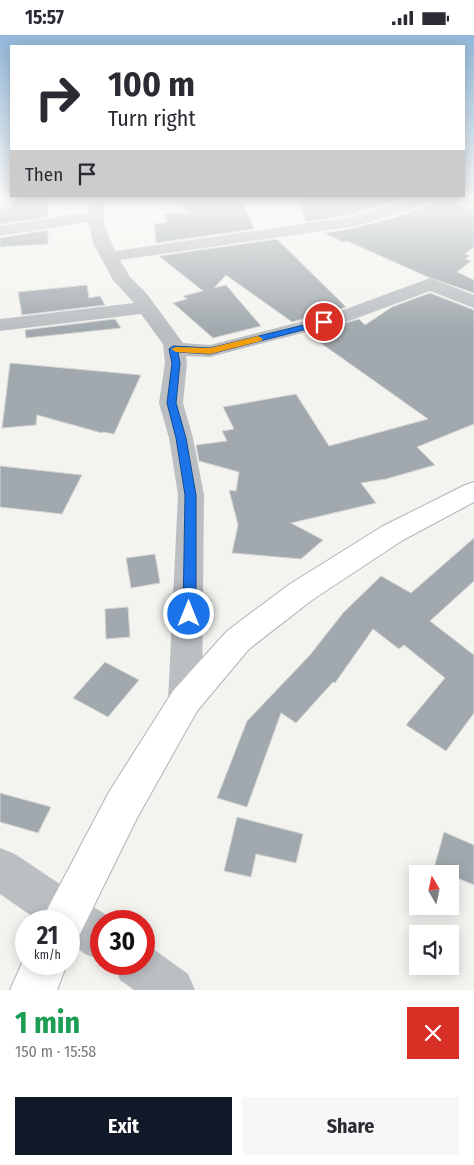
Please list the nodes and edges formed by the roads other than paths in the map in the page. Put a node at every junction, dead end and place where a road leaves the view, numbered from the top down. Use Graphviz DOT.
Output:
graph roads {
  1 [pos="102,241"];
  2 [pos="224,241"];
  3 [pos="109,257"];
  4 [pos="474,303"];
  5 [pos="147,307"];
  6 [pos="0,325"];
  7 [pos="173,349"];
  8 [pos="474,491"];
  9 [pos="185,701"];
  10 [pos="0,869"];
  11 [pos="56,910"];
  12 [pos="70,910"];
  13 [pos="40,975"];
  14 [pos="151,975"];
  15 [pos="33,990"];
  16 [pos="172,990"];
  1 -- 3 [label="street"];
  2 -- 3 [label="street"];
  3 -- 5 [label="street"];
  4 -- 7 [label="street"];
  5 -- 6 [label="street"];
  5 -- 7 [label="street"];
  7 -- 9 [label="street"];
  8 -- 9 [label="street"];
  9 -- 12 [label="street"];
  10 -- 11 [label="street"];
  13 -- 15 [label="street"];
  14 -- 16 [label="street"];
}
